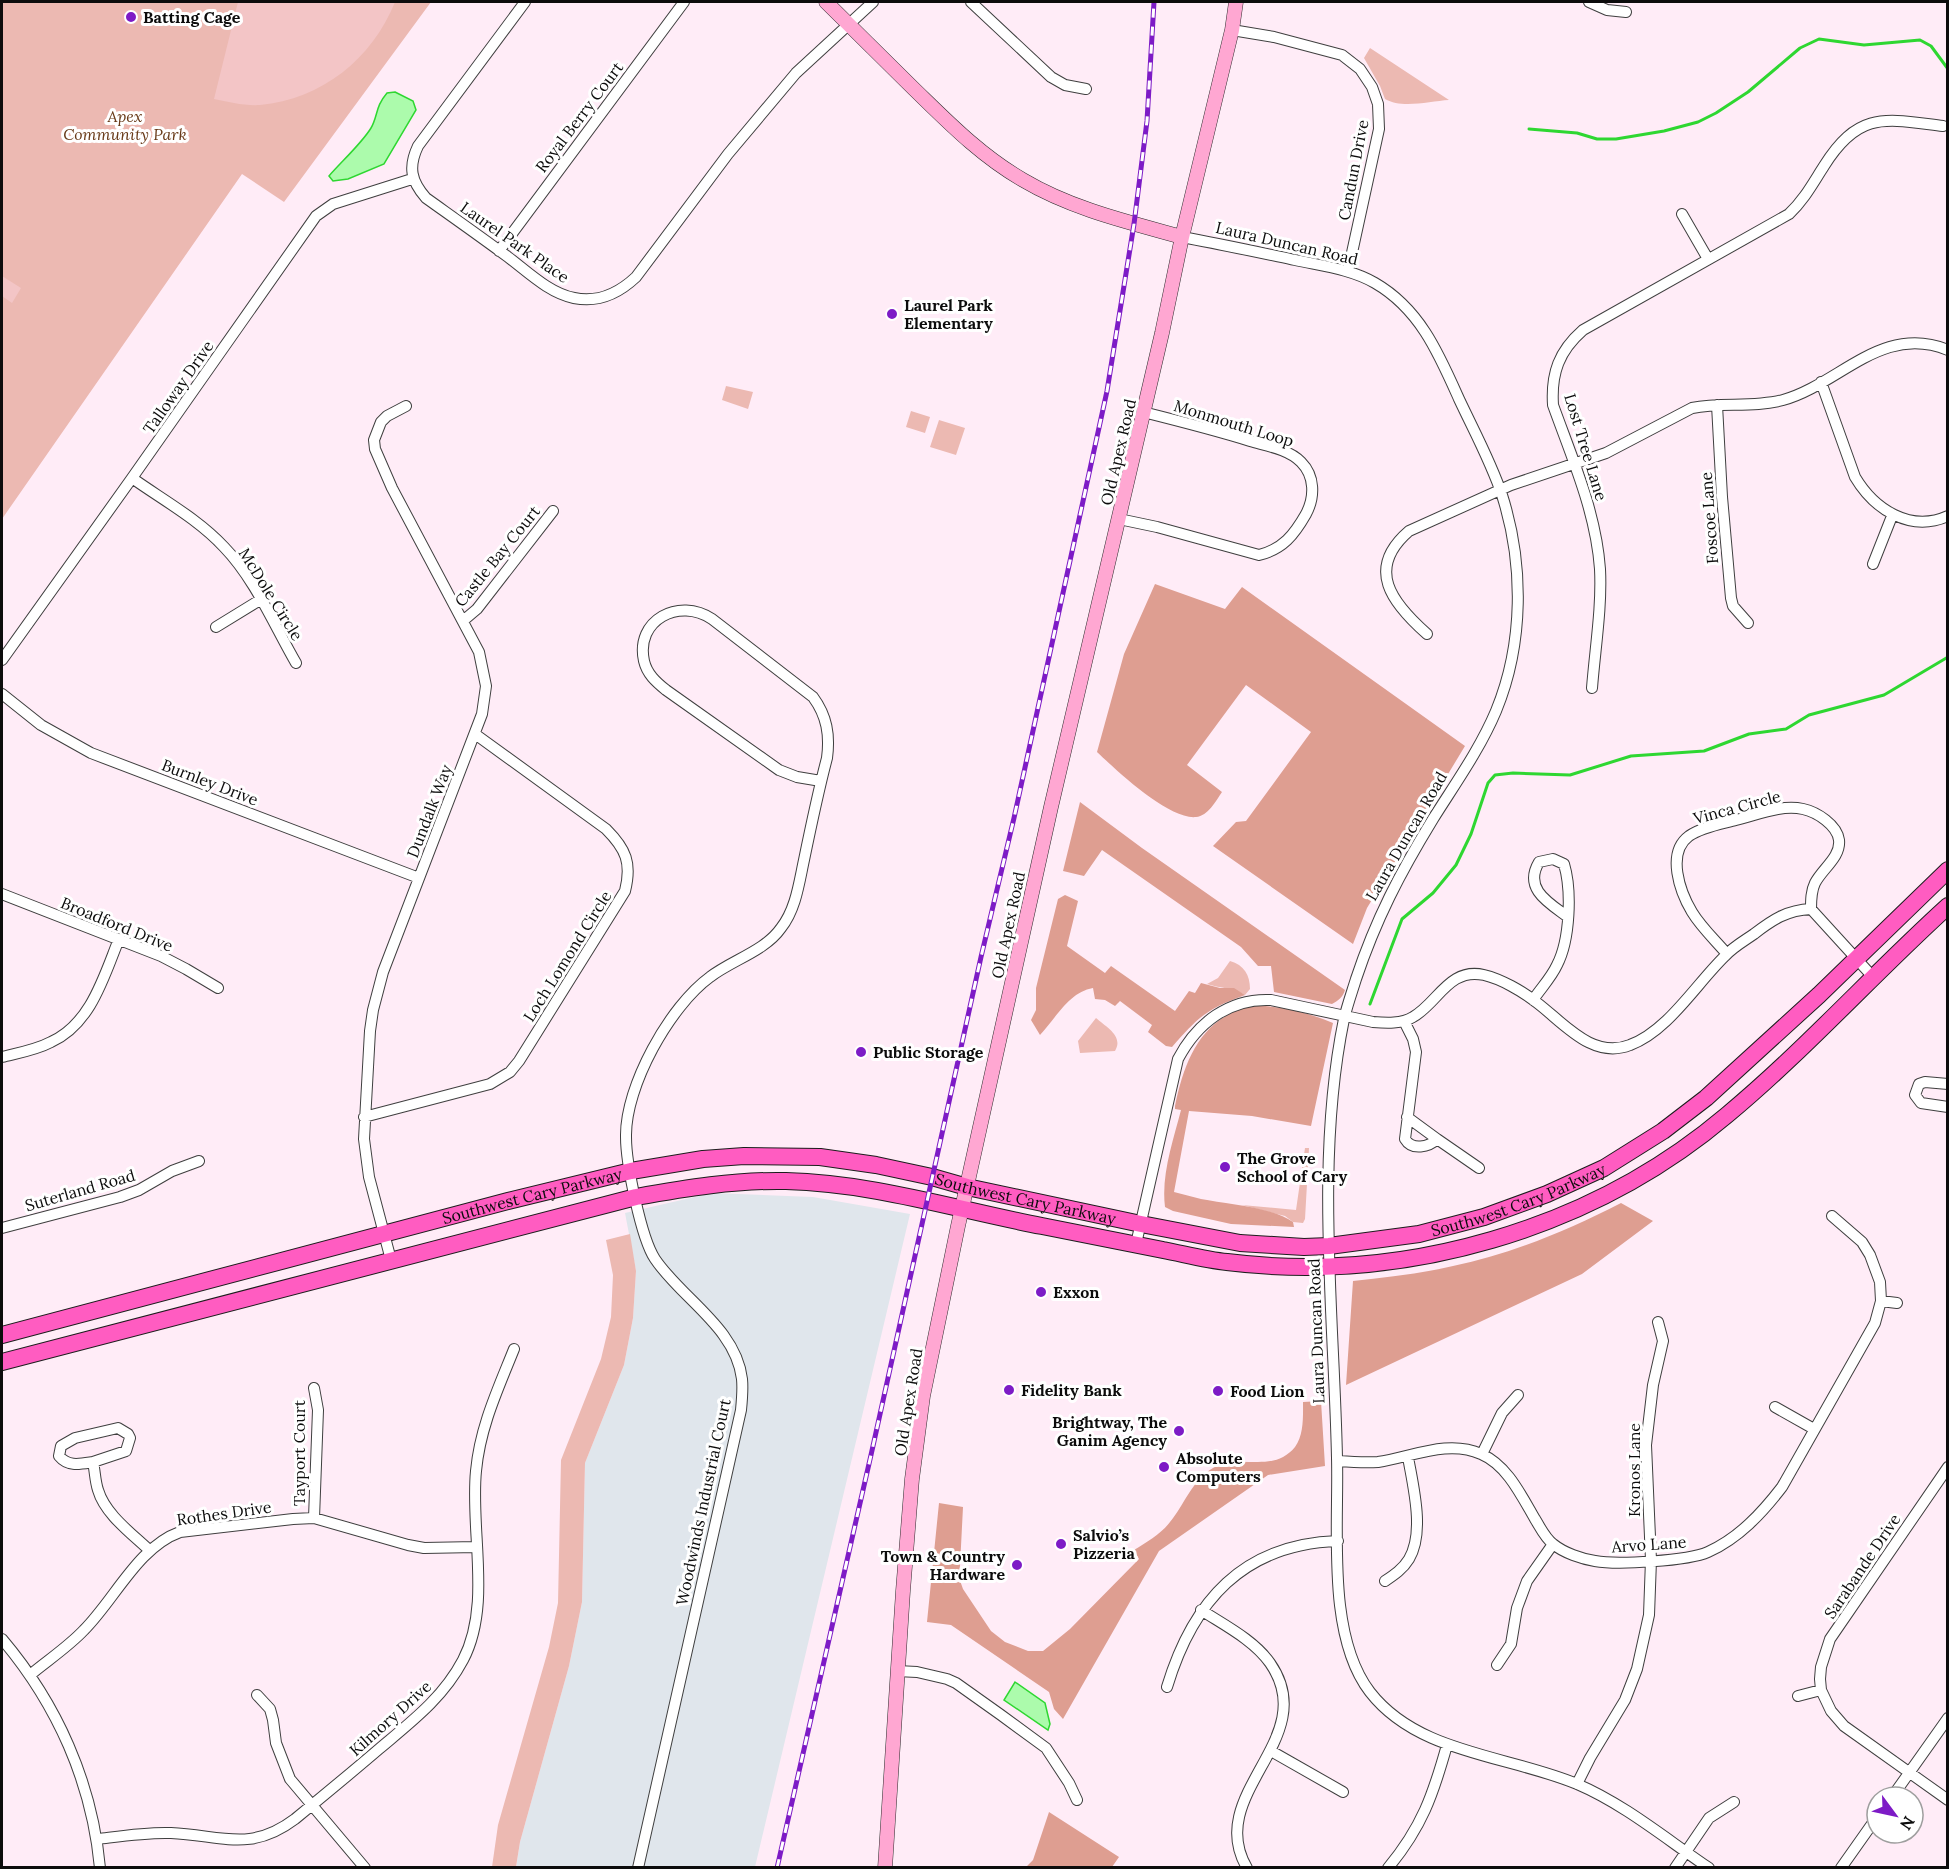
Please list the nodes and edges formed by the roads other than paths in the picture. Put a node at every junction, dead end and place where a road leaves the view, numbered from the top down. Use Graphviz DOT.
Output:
graph roads {
  1 [pos="525,2"];
  2 [pos="684,2"];
  3 [pos="826,2"];
  4 [pos="873,2"];
  5 [pos="1236,2"];
  6 [pos="1589,2"];
  7 [pos="974,3"];
  8 [pos="1626,12"];
  9 [pos="849,24"];
  10 [pos="1232,30"];
  11 [pos="1086,89"];
  12 [pos="1943,126"];
  13 [pos="412,178"];
  14 [pos="1682,214"];
  15 [pos="1182,237"];
  16 [pos="499,250"];
  17 [pos="1708,259"];
  18 [pos="1348,271"];
  19 [pos="1947,350"];
  20 [pos="1821,382"];
  21 [pos="1717,405"];
  22 [pos="406,406"];
  23 [pos="1143,412"];
  24 [pos="1574,463"];
  25 [pos="132,478"];
  26 [pos="1500,490"];
  27 [pos="553,511"];
  28 [pos="1893,516"];
  29 [pos="1947,516"];
  30 [pos="1119,519"];
  31 [pos="1873,564"];
  32 [pos="260,600"];
  33 [pos="464,620"];
  34 [pos="1748,623"];
  35 [pos="216,627"];
  36 [pos="1427,634"];
  37 [pos="2,660"];
  38 [pos="296,663"];
  39 [pos="1592,688"];
  40 [pos="2,694"];
  41 [pos="475,734"];
  42 [pos="821,782"];
  43 [pos="1947,870"];
  44 [pos="419,878"];
  45 [pos="2,894"];
  46 [pos="1947,906"];
  47 [pos="1811,909"];
  48 [pos="1568,917"];
  49 [pos="119,939"];
  50 [pos="1726,954"];
  51 [pos="1856,957"];
  52 [pos="1873,977"];
  53 [pos="218,988"];
  54 [pos="1533,1000"];
  55 [pos="1344,1017"];
  56 [pos="1404,1021"];
  57 [pos="2,1057"];
  58 [pos="1947,1084"];
  59 [pos="1947,1107"];
  60 [pos="364,1117"];
  61 [pos="1407,1117"];
  62 [pos="1437,1139"];
  63 [pos="199,1161"];
  64 [pos="1479,1168"];
  65 [pos="631,1171"];
  66 [pos="968,1187"];
  67 [pos="636,1197"];
  68 [pos="962,1210"];
  69 [pos="1832,1216"];
  70 [pos="1141,1224"];
  71 [pos="2,1228"];
  72 [pos="384,1234"];
  73 [pos="1136,1244"];
  74 [pos="1329,1246"];
  75 [pos="391,1260"];
  76 [pos="1330,1267"];
  77 [pos="1881,1302"];
  78 [pos="1897,1303"];
  79 [pos="1658,1322"];
  80 [pos="2,1335"];
  81 [pos="514,1349"];
  82 [pos="2,1362"];
  83 [pos="314,1388"];
  84 [pos="1518,1395"];
  85 [pos="1775,1407"];
  86 [pos="1814,1429"];
  87 [pos="1482,1454"];
  88 [pos="1408,1456"];
  89 [pos="1338,1461"];
  90 [pos="93,1462"];
  91 [pos="1947,1467"];
  92 [pos="314,1518"];
  93 [pos="1338,1541"];
  94 [pos="1553,1544"];
  95 [pos="476,1547"];
  96 [pos="148,1550"];
  97 [pos="1651,1560"];
  98 [pos="1385,1581"];
  99 [pos="1201,1610"];
  100 [pos="2,1639"];
  101 [pos="1497,1665"];
  102 [pos="897,1671"];
  103 [pos="30,1675"];
  104 [pos="1167,1687"];
  105 [pos="1821,1690"];
  106 [pos="257,1695"];
  107 [pos="1798,1696"];
  108 [pos="1947,1718"];
  109 [pos="1447,1745"];
  110 [pos="1270,1751"];
  111 [pos="1909,1773"];
  112 [pos="1577,1784"];
  113 [pos="1900,1785"];
  114 [pos="1343,1792"];
  115 [pos="1077,1800"];
  116 [pos="1947,1800"];
  117 [pos="1734,1802"];
  118 [pos="312,1805"];
  119 [pos="1865,1834"];
  120 [pos="98,1839"];
  121 [pos="1686,1852"];
  122 [pos="1242,1866"];
  123 [pos="100,1868"];
  124 [pos="365,1868"];
  125 [pos="638,1868"];
  126 [pos="885,1868"];
  127 [pos="1388,1868"];
  128 [pos="1675,1868"];
  129 [pos="1709,1868"];
  130 [pos="1841,1868"];
  1 -- 13 [label="street"];
  2 -- 16 [label="street, Royal Berry Court"];
  3 -- 9 [label="main road, Laura Duncan Road"];
  4 -- 9 [label="street, Laurel Park Place"];
  5 -- 10 [label="main road, Old Apex Road"];
  6 -- 8 [label="street"];
  7 -- 11 [label="street"];
  9 -- 15 [label="main road, Laura Duncan Road"];
  9 -- 16 [label="street, Laurel Park Place"];
  10 -- 15 [label="main road, Old Apex Road"];
  10 -- 18 [label="street, Candun Drive"];
  12 -- 17 [label="street, Lost Tree Lane"];
  13 -- 16 [label="street, Laurel Park Place"];
  13 -- 25 [label="street, Talloway Drive"];
  14 -- 17 [label="street"];
  15 -- 18 [label="street, Laura Duncan Road"];
  15 -- 23 [label="main road, Old Apex Road"];
  17 -- 24 [label="street, Lost Tree Lane"];
  18 -- 26 [label="street, Laura Duncan Road"];
  19 -- 20 [label="street"];
  20 -- 21 [label="street"];
  20 -- 28 [label="street"];
  21 -- 24 [label="street"];
  21 -- 34 [label="street, Foscoe Lane"];
  22 -- 33 [label="street, Dundalk Way"];
  23 -- 30 [label="main road, Old Apex Road"];
  23 -- 30 [label="street, Monmouth Loop"];
  24 -- 26 [label="street"];
  24 -- 39 [label="street, Lost Tree Lane"];
  25 -- 32 [label="street, McDole Circle"];
  25 -- 37 [label="street, Talloway Drive"];
  26 -- 36 [label="street"];
  26 -- 55 [label="street, Laura Duncan Road"];
  27 -- 33 [label="street, Castle Bay Court"];
  28 -- 29 [label="street"];
  28 -- 31 [label="street"];
  30 -- 66 [label="main road, Old Apex Road"];
  32 -- 35 [label="street"];
  32 -- 38 [label="street, McDole Circle"];
  33 -- 41 [label="street, Dundalk Way"];
  40 -- 44 [label="street, Burnley Drive"];
  41 -- 44 [label="street, Dundalk Way"];
  41 -- 60 [label="street, Loch Lomond Circle"];
  42 -- 42 [label="street, Woodwinds Industrial Court"];
  42 -- 65 [label="street, Woodwinds Industrial Court"];
  43 -- 51 [label="main road, Southwest Cary Parkway"];
  44 -- 60 [label="street, Dundalk Way"];
  45 -- 49 [label="street, Broadford Drive"];
  46 -- 52 [label="main road, Southwest Cary Parkway"];
  47 -- 50 [label="street"];
  47 -- 50 [label="street, Vinca Circle"];
  47 -- 51 [label="street"];
  48 -- 48 [label="street"];
  48 -- 54 [label="street"];
  49 -- 53 [label="street, Broadford Drive"];
  49 -- 57 [label="street"];
  50 -- 54 [label="street"];
  51 -- 52 [label="street"];
  51 -- 74 [label="main road, Southwest Cary Parkway"];
  52 -- 76 [label="main road, Southwest Cary Parkway"];
  54 -- 56 [label="street"];
  55 -- 56 [label="street"];
  55 -- 70 [label="street"];
  55 -- 74 [label="street, Laura Duncan Road"];
  56 -- 61 [label="street"];
  58 -- 59 [label="street"];
  60 -- 72 [label="street, Dundalk Way"];
  61 -- 62 [label="street"];
  61 -- 62 [label="street"];
  62 -- 64 [label="street"];
  63 -- 71 [label="street, Suterland Road"];
  65 -- 66 [label="main road, Southwest Cary Parkway"];
  65 -- 67 [label="street, Woodwinds Industrial Court"];
  65 -- 72 [label="main road, Southwest Cary Parkway"];
  66 -- 68 [label="main road, Old Apex Road"];
  66 -- 70 [label="main road, Southwest Cary Parkway"];
  67 -- 68 [label="main road, Southwest Cary Parkway"];
  67 -- 75 [label="main road, Southwest Cary Parkway"];
  67 -- 125 [label="street, Woodwinds Industrial Court"];
  68 -- 73 [label="main road, Southwest Cary Parkway"];
  68 -- 102 [label="main road, Old Apex Road"];
  69 -- 77 [label="street, Arvo Lane"];
  70 -- 73 [label="street"];
  70 -- 74 [label="main road, Southwest Cary Parkway"];
  72 -- 75 [label="street, Dundalk Way"];
  72 -- 80 [label="main road, Southwest Cary Parkway"];
  73 -- 76 [label="main road, Southwest Cary Parkway"];
  74 -- 76 [label="street, Laura Duncan Road"];
  75 -- 82 [label="main road, Southwest Cary Parkway"];
  76 -- 89 [label="street, Laura Duncan Road"];
  77 -- 78 [label="street"];
  77 -- 86 [label="street, Arvo Lane"];
  79 -- 97 [label="street, Kronos Lane"];
  81 -- 95 [label="street, Kilmory Drive"];
  83 -- 92 [label="street, Tayport Court"];
  84 -- 87 [label="street"];
  85 -- 86 [label="street"];
  86 -- 97 [label="street, Arvo Lane"];
  87 -- 88 [label="street, Arvo Lane"];
  87 -- 94 [label="street, Arvo Lane"];
  88 -- 89 [label="street, Arvo Lane"];
  88 -- 98 [label="street"];
  89 -- 93 [label="street, Laura Duncan Road"];
  90 -- 90 [label="street"];
  90 -- 96 [label="street"];
  91 -- 105 [label="street, Sarabande Drive"];
  92 -- 95 [label="street, Rothes Drive"];
  92 -- 96 [label="street, Rothes Drive"];
  93 -- 99 [label="street"];
  93 -- 109 [label="street, Laura Duncan Road"];
  94 -- 97 [label="street, Arvo Lane"];
  94 -- 101 [label="street"];
  95 -- 118 [label="street, Kilmory Drive"];
  96 -- 103 [label="street, Rothes Drive"];
  97 -- 112 [label="street, Kronos Lane"];
  99 -- 104 [label="street"];
  99 -- 110 [label="street"];
  100 -- 103 [label="street"];
  102 -- 115 [label="street"];
  102 -- 126 [label="main road, Old Apex Road"];
  103 -- 120 [label="street"];
  105 -- 107 [label="street"];
  105 -- 111 [label="street"];
  106 -- 118 [label="street"];
  108 -- 111 [label="street"];
  109 -- 112 [label="street, Laura Duncan Road"];
  109 -- 127 [label="street"];
  110 -- 114 [label="street"];
  110 -- 122 [label="street"];
  111 -- 113 [label="street"];
  111 -- 116 [label="street"];
  112 -- 121 [label="street, Laura Duncan Road"];
  117 -- 121 [label="street"];
  118 -- 120 [label="street, Kilmory Drive"];
  118 -- 124 [label="street"];
  119 -- 130 [label="street"];
  120 -- 123 [label="street"];
  121 -- 128 [label="street"];
  121 -- 129 [label="street, Laura Duncan Road"];
}
